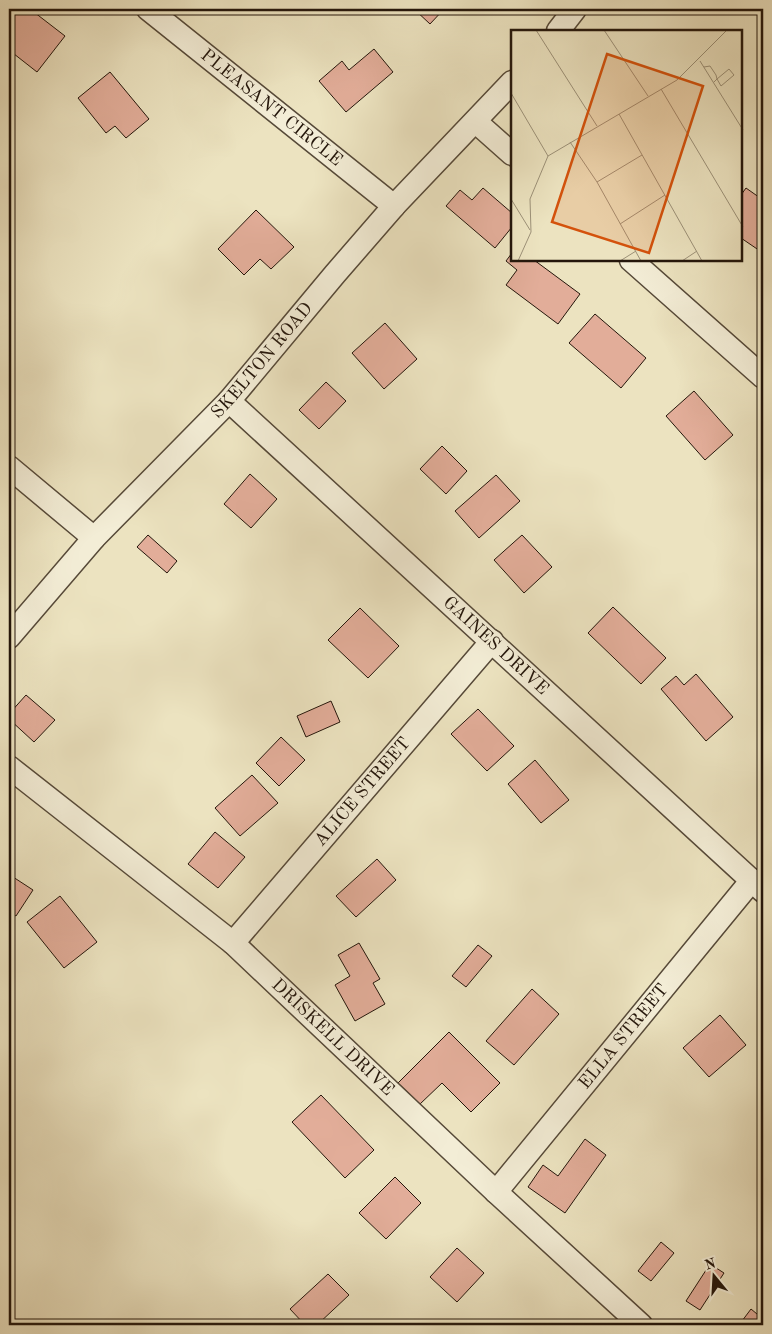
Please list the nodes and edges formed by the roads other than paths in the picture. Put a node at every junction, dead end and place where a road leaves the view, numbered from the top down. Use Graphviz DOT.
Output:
graph roads {
  1 [pos="148,9"];
  2 [pos="575,9"];
  3 [pos="559,30"];
  4 [pos="511,83"];
  5 [pos="476,122"];
  6 [pos="511,153"];
  7 [pos="394,206"];
  8 [pos="632,261"];
  9 [pos="763,377"];
  10 [pos="228,401"];
  11 [pos="9,467"];
  12 [pos="94,538"];
  13 [pos="9,637"];
  14 [pos="492,641"];
  15 [pos="9,767"];
  16 [pos="758,886"];
  17 [pos="233,943"];
  18 [pos="496,1192"];
  19 [pos="641,1325"];
  1 -- 7 [label="street, PLEASANT CIRCLE"];
  2 -- 3 [label="street"];
  4 -- 5 [label="street, SKELTON ROAD"];
  5 -- 6 [label="street"];
  5 -- 7 [label="street, SKELTON ROAD"];
  7 -- 10 [label="street, SKELTON ROAD"];
  8 -- 9 [label="street"];
  10 -- 12 [label="street, SKELTON ROAD"];
  10 -- 14 [label="street, GAINES DRIVE"];
  11 -- 12 [label="street"];
  12 -- 13 [label="street, SKELTON ROAD"];
  14 -- 16 [label="street, GAINES DRIVE"];
  14 -- 17 [label="street, ALICE STREET"];
  15 -- 17 [label="street, DRISKELL DRIVE"];
  16 -- 18 [label="street, ELLA STREET"];
  17 -- 18 [label="street, DRISKELL DRIVE"];
  18 -- 19 [label="street, DRISKELL DRIVE"];
}
